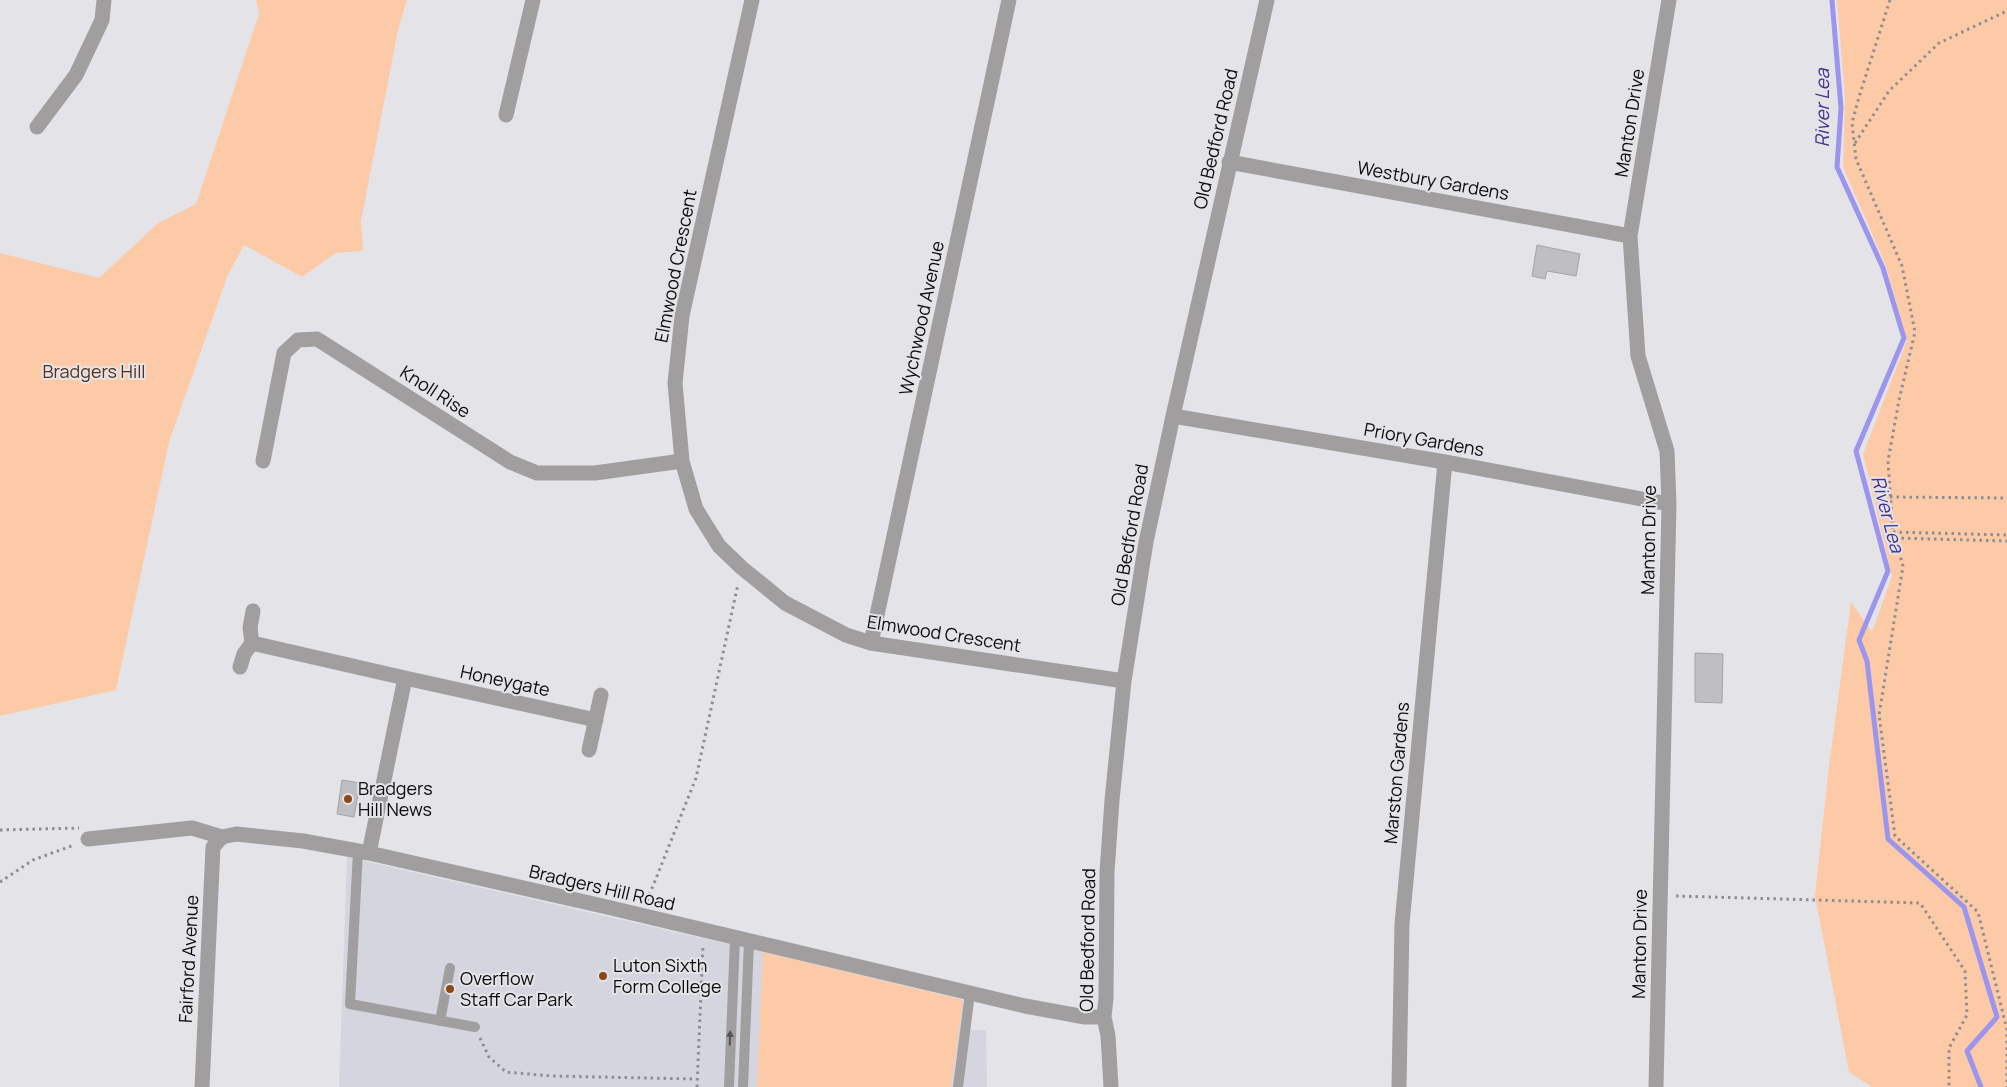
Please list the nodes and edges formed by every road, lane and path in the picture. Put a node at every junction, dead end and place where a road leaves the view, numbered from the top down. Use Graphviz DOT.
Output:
graph roads {
  1 [pos="104,0"];
  2 [pos="532,0"];
  3 [pos="752,0"];
  4 [pos="1009,0"];
  5 [pos="1267,0"];
  6 [pos="1669,0"];
  7 [pos="1890,0"];
  8 [pos="2007,11"];
  9 [pos="506,115"];
  10 [pos="37,127"];
  11 [pos="1855,143"];
  12 [pos="1229,162"];
  13 [pos="1630,236"];
  14 [pos="1173,416"];
  15 [pos="682,461"];
  16 [pos="263,462"];
  17 [pos="1445,462"];
  18 [pos="1890,497"];
  19 [pos="2007,498"];
  20 [pos="1669,504"];
  21 [pos="1893,532"];
  22 [pos="2007,535"];
  23 [pos="1895,538"];
  24 [pos="2007,541"];
  25 [pos="742,568"];
  26 [pos="253,611"];
  27 [pos="252,643"];
  28 [pos="871,643"];
  29 [pos="240,667"];
  30 [pos="405,678"];
  31 [pos="1124,681"];
  32 [pos="601,695"];
  33 [pos="596,720"];
  34 [pos="590,750"];
  35 [pos="222,837"];
  36 [pos="88,839"];
  37 [pos="363,852"];
  38 [pos="0,882"];
  39 [pos="1660,895"];
  40 [pos="641,916"];
  41 [pos="704,931"];
  42 [pos="742,941"];
  43 [pos="450,968"];
  44 [pos="970,993"];
  45 [pos="1104,1017"];
  46 [pos="440,1021"];
  47 [pos="475,1027"];
  48 [pos="696,1079"];
  49 [pos="202,1087"];
  50 [pos="696,1087"];
  51 [pos="730,1087"];
  52 [pos="743,1087"];
  53 [pos="958,1087"];
  54 [pos="1111,1087"];
  55 [pos="1399,1087"];
  56 [pos="1656,1087"];
  57 [pos="1949,1087"];
  58 [pos="2007,1087"];
  1 -- 10 [label="street"];
  2 -- 9 [label="street"];
  3 -- 15 [label="street, Elmwood Crescent"];
  4 -- 28 [label="street, Wychwood Avenue"];
  5 -- 12 [label="street, Old Bedford Road"];
  6 -- 13 [label="street, Manton Drive"];
  7 -- 11 [label="path"];
  8 -- 11 [label="path"];
  11 -- 18 [label="path"];
  12 -- 13 [label="street, Westbury Gardens"];
  12 -- 14 [label="street, Old Bedford Road"];
  13 -- 20 [label="street, Manton Drive"];
  14 -- 17 [label="street, Priory Gardens"];
  14 -- 31 [label="street, Old Bedford Road"];
  15 -- 16 [label="street, Knoll Rise"];
  15 -- 25 [label="street, Elmwood Crescent"];
  17 -- 20 [label="street, Priory Gardens"];
  17 -- 55 [label="street, Marston Gardens"];
  18 -- 19 [label="path"];
  18 -- 21 [label="path"];
  20 -- 39 [label="street, Manton Drive"];
  21 -- 22 [label="path"];
  21 -- 23 [label="path"];
  23 -- 24 [label="path"];
  23 -- 58 [label="path"];
  25 -- 28 [label="street, Elmwood Crescent"];
  25 -- 40 [label="path"];
  26 -- 27 [label="street"];
  27 -- 29 [label="street"];
  27 -- 30 [label="street, Honeygate"];
  28 -- 31 [label="street, Elmwood Crescent"];
  30 -- 33 [label="street, Honeygate"];
  30 -- 37 [label="street"];
  31 -- 45 [label="street, Old Bedford Road"];
  32 -- 33 [label="street"];
  33 -- 34 [label="street"];
  35 -- 36 [label="street, Bradgers Hill Road"];
  35 -- 37 [label="street, Bradgers Hill Road"];
  35 -- 49 [label="street, Fairford Avenue"];
  36 -- 38 [label="path"];
  37 -- 40 [label="street, Bradgers Hill Road"];
  37 -- 46 [label="lane"];
  39 -- 56 [label="street, Manton Drive"];
  39 -- 57 [label="path"];
  40 -- 41 [label="street, Bradgers Hill Road"];
  41 -- 42 [label="street, Bradgers Hill Road"];
  41 -- 48 [label="path"];
  42 -- 44 [label="street, Bradgers Hill Road"];
  51 -- 42 [label="lane, one-way"];
  42 -- 52 [label="lane"];
  43 -- 46 [label="lane"];
  44 -- 45 [label="street, Bradgers Hill Road"];
  44 -- 53 [label="lane"];
  45 -- 54 [label="street, Old Bedford Road"];
  46 -- 47 [label="lane"];
  47 -- 48 [label="path"];
  48 -- 50 [label="path"];
}
